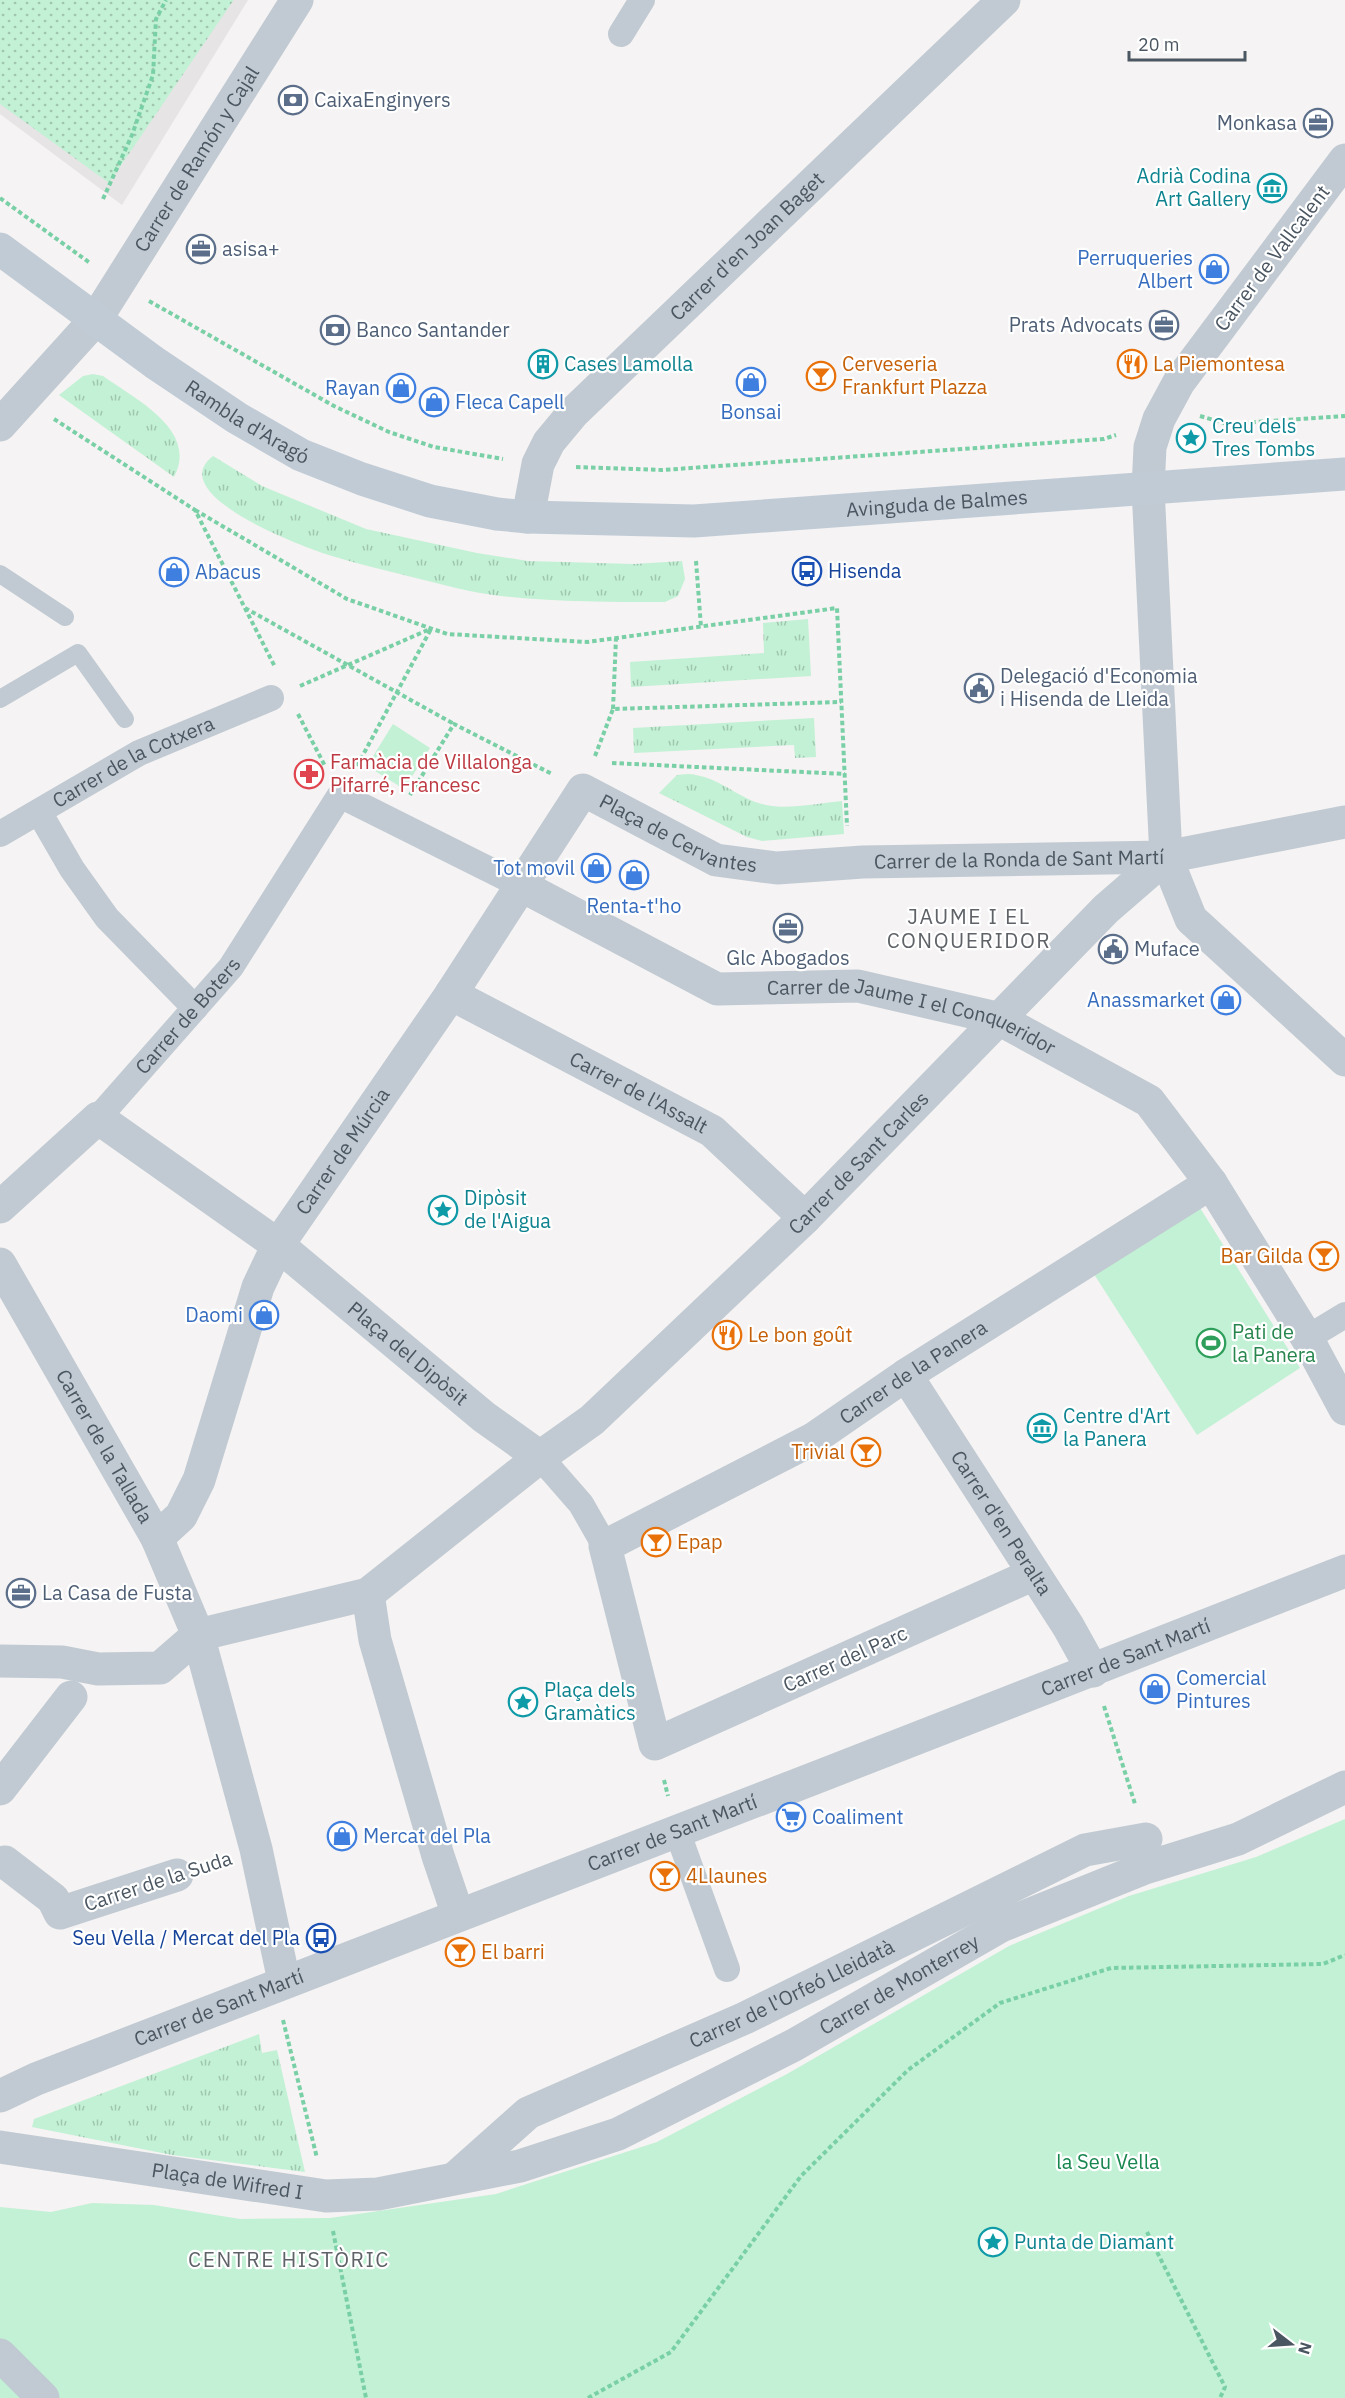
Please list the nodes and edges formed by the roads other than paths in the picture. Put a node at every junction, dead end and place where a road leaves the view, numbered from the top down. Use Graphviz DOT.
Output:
graph roads {
  1 [pos="297,0"];
  2 [pos="642,0"];
  3 [pos="1004,0"];
  4 [pos="621,34"];
  5 [pos="1345,160"];
  6 [pos="0,249"];
  7 [pos="96,319"];
  8 [pos="0,425"];
  9 [pos="1345,474"];
  10 [pos="1148,488"];
  11 [pos="528,517"];
  12 [pos="0,574"];
  13 [pos="65,617"];
  14 [pos="279,695"];
  15 [pos="0,699"];
  16 [pos="125,718"];
  17 [pos="588,776"];
  18 [pos="340,795"];
  19 [pos="39,812"];
  20 [pos="1345,822"];
  21 [pos="0,834"];
  22 [pos="1166,857"];
  23 [pos="777,868"];
  24 [pos="520,885"];
  25 [pos="451,994"];
  26 [pos="195,1008"];
  27 [pos="997,1018"];
  28 [pos="1345,1060"];
  29 [pos="98,1118"];
  30 [pos="1211,1183"];
  31 [pos="0,1207"];
  32 [pos="805,1218"];
  33 [pos="278,1245"];
  34 [pos="0,1264"];
  35 [pos="1345,1315"];
  36 [pos="1307,1338"];
  37 [pos="906,1375"];
  38 [pos="1345,1409"];
  39 [pos="540,1457"];
  40 [pos="157,1538"];
  41 [pos="605,1546"];
  42 [pos="1345,1572"];
  43 [pos="1034,1574"];
  44 [pos="368,1594"];
  45 [pos="198,1635"];
  46 [pos="0,1661"];
  47 [pos="1093,1671"];
  48 [pos="71,1697"];
  49 [pos="1345,1787"];
  50 [pos="0,1789"];
  51 [pos="678,1831"];
  52 [pos="1146,1839"];
  53 [pos="0,1863"];
  54 [pos="177,1875"];
  55 [pos="458,1915"];
  56 [pos="727,1969"];
  57 [pos="284,1981"];
  58 [pos="0,2096"];
  59 [pos="0,2147"];
  60 [pos="455,2178"];
  61 [pos="0,2355"];
  62 [pos="43,2398"];
  1 -- 7 [label="street, Carrer de Ramón y Cajal"];
  2 -- 4 [label="street"];
  3 -- 11 [label="street, Carrer d'en Joan Baget"];
  5 -- 10 [label="street, Carrer de Vallcalent"];
  6 -- 7 [label="main road, Rambla d'Aragó"];
  7 -- 8 [label="street, Carrer de Ramón y Cajal"];
  7 -- 11 [label="main road, Rambla d'Aragó"];
  9 -- 10 [label="main road, Avinguda de Balmes"];
  10 -- 11 [label="main road, Avinguda de Balmes"];
  10 -- 22 [label="street, Carrer de Vallcalent"];
  12 -- 13 [label="lane"];
  14 -- 19 [label="street, Carrer de la Cotxera"];
  15 -- 16 [label="lane"];
  17 -- 23 [label="street, Plaça de Cervantes"];
  17 -- 24 [label="street, Carrer de Múrcia"];
  18 -- 24 [label="street, Carrer de Jaume I el Conqueridor"];
  18 -- 26 [label="street, Carrer de Boters"];
  19 -- 21 [label="street, Carrer de la Cotxera"];
  19 -- 26 [label="street"];
  20 -- 22 [label="street"];
  22 -- 23 [label="street, Carrer de la Ronda de Sant Martí"];
  22 -- 27 [label="street, Carrer de Sant Carles"];
  22 -- 28 [label="street, Carrer de la Ronda de Sant Martí"];
  24 -- 25 [label="street, Carrer de Múrcia"];
  24 -- 27 [label="street, Carrer de Jaume I el Conqueridor"];
  25 -- 32 [label="street, Carrer de l'Assalt"];
  25 -- 33 [label="street, Carrer de Múrcia"];
  26 -- 29 [label="street, Carrer de Boters"];
  27 -- 30 [label="street, Carrer de Jaume I el Conqueridor"];
  27 -- 32 [label="street, Carrer de Sant Carles"];
  29 -- 31 [label="street, Carrer de Boters"];
  29 -- 33 [label="street, Plaça del Dipòsit"];
  30 -- 36 [label="street, Carrer de Jaume I el Conqueridor"];
  30 -- 37 [label="street, Carrer de la Panera"];
  32 -- 39 [label="street, Carrer de Sant Carles"];
  33 -- 39 [label="street, Plaça del Dipòsit"];
  33 -- 40 [label="street, Carrer de Múrcia"];
  34 -- 40 [label="street, Carrer de la Tallada"];
  35 -- 36 [label="street"];
  36 -- 38 [label="street, Carrer de Jaume I el Conqueridor"];
  37 -- 41 [label="street, Carrer de la Panera"];
  37 -- 43 [label="street, Carrer d'en Peralta"];
  39 -- 41 [label="street"];
  39 -- 44 [label="street"];
  40 -- 45 [label="street, Carrer de la Tallada"];
  41 -- 43 [label="street, Carrer del Parc"];
  42 -- 47 [label="street, Carrer de Sant Martí"];
  43 -- 47 [label="street, Carrer d'en Peralta"];
  44 -- 45 [label="street"];
  44 -- 55 [label="street"];
  45 -- 46 [label="street"];
  45 -- 57 [label="street"];
  47 -- 51 [label="street, Carrer de Sant Martí"];
  48 -- 50 [label="street"];
  49 -- 60 [label="street, Carrer de Monterrey"];
  51 -- 55 [label="street, Carrer de Sant Martí"];
  51 -- 56 [label="street"];
  52 -- 60 [label="street, Carrer de l'Orfeó Lleidatà"];
  53 -- 54 [label="street, Carrer de la Suda"];
  55 -- 57 [label="street, Carrer de Sant Martí"];
  57 -- 58 [label="street, Carrer de Sant Martí"];
  59 -- 60 [label="street, Plaça de Wifred I"];
  61 -- 62 [label="street"];
}
